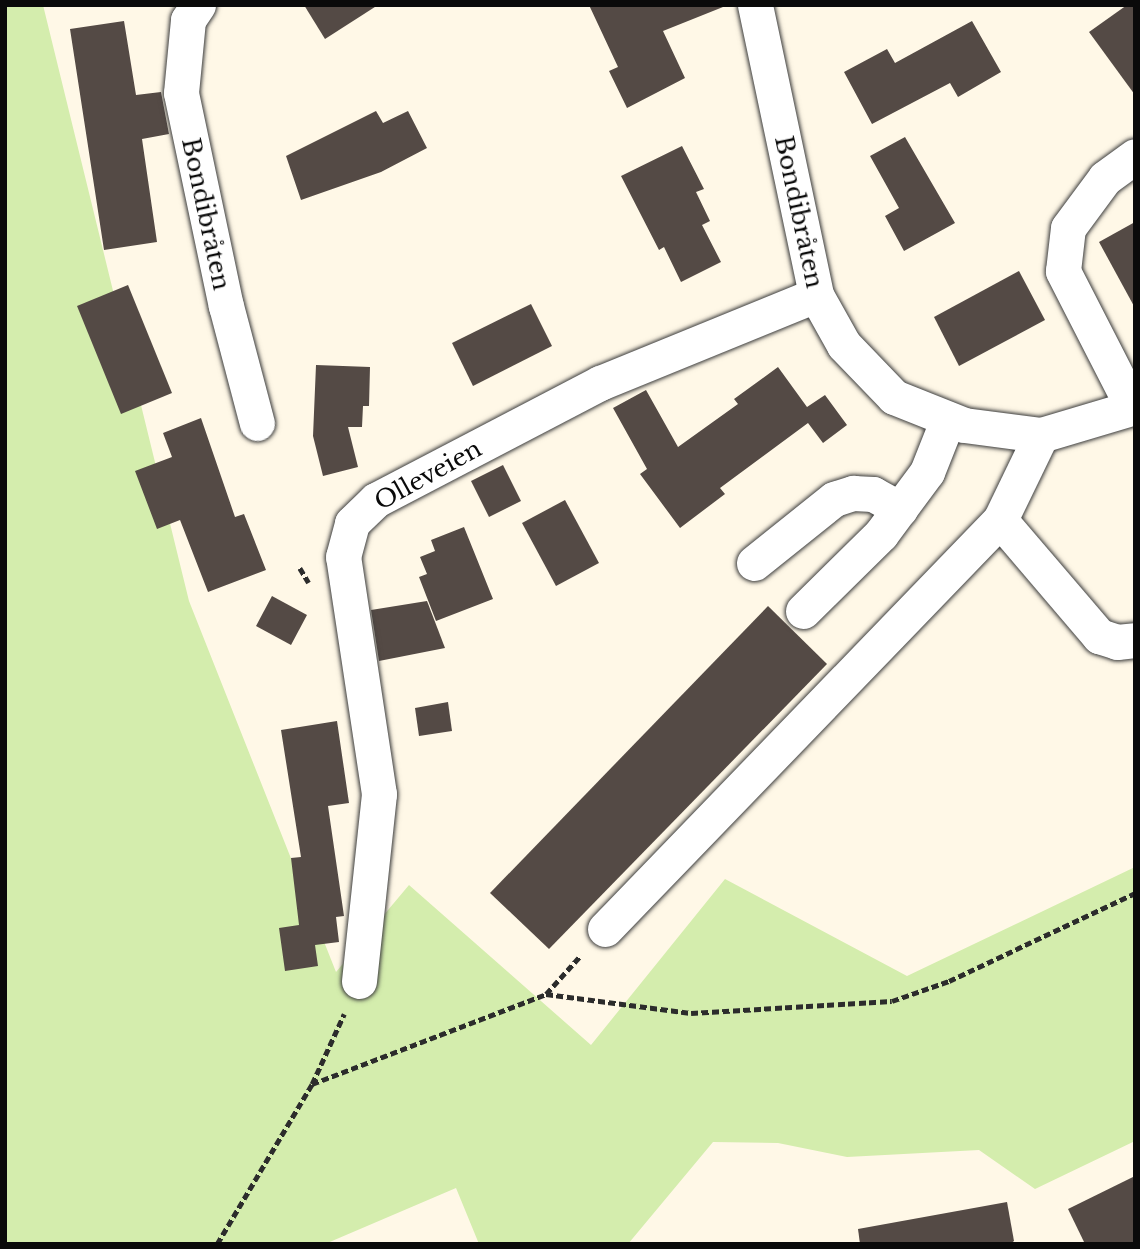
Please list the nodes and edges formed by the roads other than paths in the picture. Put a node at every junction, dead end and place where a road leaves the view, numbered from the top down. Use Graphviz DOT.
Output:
graph roads {
  1 [pos="198,5"];
  2 [pos="755,5"];
  3 [pos="1135,156"];
  4 [pos="816,295"];
  5 [pos="1134,407"];
  6 [pos="948,419"];
  7 [pos="257,423"];
  8 [pos="1041,435"];
  9 [pos="900,509"];
  10 [pos="1000,520"];
  11 [pos="754,563"];
  12 [pos="803,611"];
  13 [pos="1135,640"];
  14 [pos="605,929"];
  15 [pos="359,981"];
  1 -- 7 [label="street, Bondibråten"];
  2 -- 4 [label="street, Bondibråten"];
  3 -- 5 [label="street, Bondibråten"];
  4 -- 6 [label="street, Bondibråten"];
  4 -- 15 [label="street, Olleveien"];
  5 -- 8 [label="street, Bondibråten"];
  6 -- 8 [label="street, Bondibråten"];
  6 -- 9 [label="street"];
  8 -- 10 [label="street"];
  9 -- 11 [label="street"];
  9 -- 12 [label="street"];
  10 -- 13 [label="street"];
  10 -- 14 [label="street"];
}
